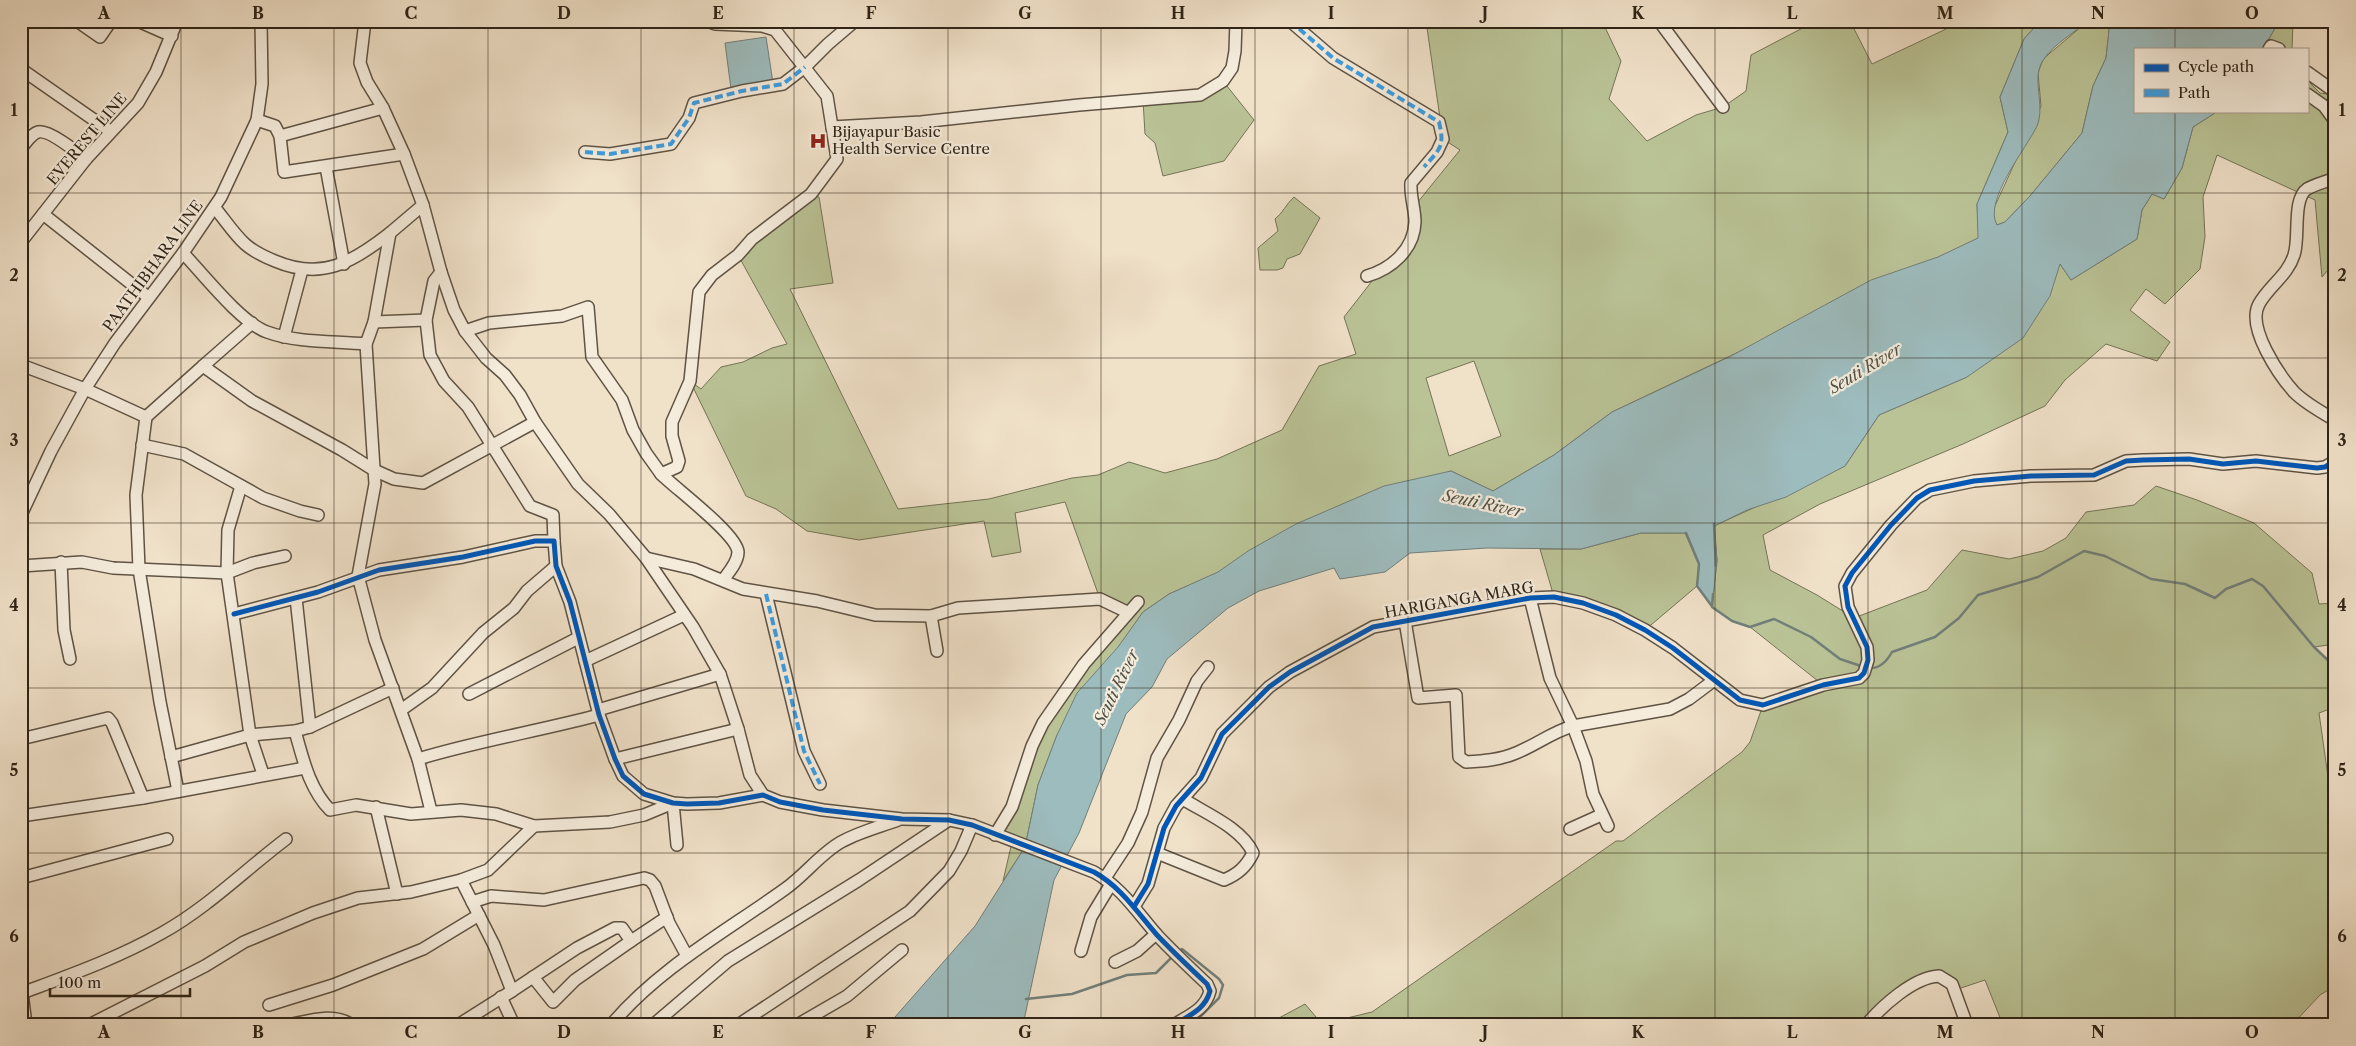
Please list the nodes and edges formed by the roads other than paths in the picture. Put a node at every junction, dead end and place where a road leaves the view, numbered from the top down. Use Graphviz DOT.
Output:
graph roads {
  1 [pos="77,21"];
  2 [pos="111,21"];
  3 [pos="138,21"];
  4 [pos="177,21"];
  5 [pos="262,21"];
  6 [pos="365,21"];
  7 [pos="707,21"];
  8 [pos="856,21"];
  9 [pos="1236,21"];
  10 [pos="1290,21"];
  11 [pos="1659,21"];
  12 [pos="172,36"];
  13 [pos="805,67"];
  14 [pos="21,69"];
  15 [pos="2308,73"];
  16 [pos="2335,92"];
  17 [pos="2308,95"];
  18 [pos="1722,107"];
  19 [pos="383,108"];
  20 [pos="257,120"];
  21 [pos="2335,121"];
  22 [pos="832,127"];
  23 [pos="110,131"];
  24 [pos="280,136"];
  25 [pos="21,148"];
  26 [pos="586,152"];
  27 [pos="404,154"];
  28 [pos="86,159"];
  29 [pos="326,167"];
  30 [pos="2335,178"];
  31 [pos="423,204"];
  32 [pos="215,208"];
  33 [pos="43,214"];
  34 [pos="390,233"];
  35 [pos="21,242"];
  36 [pos="184,253"];
  37 [pos="344,264"];
  38 [pos="302,270"];
  39 [pos="441,272"];
  40 [pos="1367,276"];
  41 [pos="148,297"];
  42 [pos="426,320"];
  43 [pos="374,322"];
  44 [pos="252,323"];
  45 [pos="465,331"];
  46 [pos="284,337"];
  47 [pos="366,344"];
  48 [pos="21,365"];
  49 [pos="203,366"];
  50 [pos="86,388"];
  51 [pos="146,418"];
  52 [pos="2335,420"];
  53 [pos="535,422"];
  54 [pos="491,444"];
  55 [pos="142,445"];
  56 [pos="2332,467"];
  57 [pos="374,470"];
  58 [pos="661,474"];
  59 [pos="241,486"];
  60 [pos="21,515"];
  61 [pos="318,515"];
  62 [pos="554,541"];
  63 [pos="286,556"];
  64 [pos="646,558"];
  65 [pos="61,562"];
  66 [pos="21,566"];
  67 [pos="556,566"];
  68 [pos="139,569"];
  69 [pos="228,573"];
  70 [pos="358,576"];
  71 [pos="723,580"];
  72 [pos="766,594"];
  73 [pos="296,598"];
  74 [pos="1530,598"];
  75 [pos="1138,602"];
  76 [pos="1127,612"];
  77 [pos="234,614"];
  78 [pos="684,615"];
  79 [pos="931,616"];
  80 [pos="1405,621"];
  81 [pos="578,638"];
  82 [pos="938,651"];
  83 [pos="70,659"];
  84 [pos="584,661"];
  85 [pos="1208,667"];
  86 [pos="720,674"];
  87 [pos="1714,681"];
  88 [pos="393,688"];
  89 [pos="469,694"];
  90 [pos="401,710"];
  91 [pos="598,713"];
  92 [pos="1572,726"];
  93 [pos="310,727"];
  94 [pos="738,729"];
  95 [pos="295,731"];
  96 [pos="250,735"];
  97 [pos="21,739"];
  98 [pos="171,757"];
  99 [pos="418,759"];
  100 [pos="615,760"];
  101 [pos="305,768"];
  102 [pos="263,774"];
  103 [pos="820,784"];
  104 [pos="178,791"];
  105 [pos="763,795"];
  106 [pos="143,798"];
  107 [pos="1183,799"];
  108 [pos="673,803"];
  109 [pos="376,807"];
  110 [pos="431,811"];
  111 [pos="1601,814"];
  112 [pos="21,816"];
  113 [pos="902,819"];
  114 [pos="949,820"];
  115 [pos="972,825"];
  116 [pos="534,826"];
  117 [pos="1608,826"];
  118 [pos="1570,829"];
  119 [pos="995,835"];
  120 [pos="167,839"];
  121 [pos="286,839"];
  122 [pos="677,845"];
  123 [pos="1157,853"];
  124 [pos="21,878"];
  125 [pos="461,880"];
  126 [pos="1108,881"];
  127 [pos="396,894"];
  128 [pos="472,902"];
  129 [pos="1135,905"];
  130 [pos="479,914"];
  131 [pos="667,917"];
  132 [pos="1156,934"];
  133 [pos="631,941"];
  134 [pos="902,950"];
  135 [pos="1081,951"];
  136 [pos="687,956"];
  137 [pos="1115,962"];
  138 [pos="533,977"];
  139 [pos="22,992"];
  140 [pos="507,994"];
  141 [pos="268,1004"];
  142 [pos="26,1025"];
  143 [pos="90,1025"];
  144 [pos="288,1025"];
  145 [pos="352,1025"];
  146 [pos="458,1025"];
  147 [pos="514,1025"];
  148 [pos="611,1025"];
  149 [pos="653,1025"];
  150 [pos="738,1025"];
  151 [pos="797,1025"];
  152 [pos="1174,1025"];
  153 [pos="1866,1025"];
  154 [pos="1967,1025"];
  1 -- 2 [label="street"];
  3 -- 12 [label="street"];
  4 -- 12 [label="street, EVEREST LINE"];
  5 -- 20 [label="street, PAATHIBHARA LINE"];
  6 -- 19 [label="street"];
  7 -- 13 [label="street"];
  8 -- 13 [label="street"];
  9 -- 22 [label="street"];
  10 -- 40 [label="street"];
  11 -- 18 [label="street"];
  12 -- 23 [label="street, EVEREST LINE"];
  13 -- 22 [label="street"];
  13 -- 26 [label="street"];
  14 -- 23 [label="street"];
  15 -- 16 [label="street"];
  17 -- 21 [label="street"];
  19 -- 24 [label="street"];
  19 -- 27 [label="street"];
  20 -- 24 [label="street"];
  20 -- 32 [label="street, PAATHIBHARA LINE"];
  22 -- 58 [label="street"];
  23 -- 28 [label="street, EVEREST LINE"];
  24 -- 29 [label="street"];
  25 -- 28 [label="street"];
  27 -- 29 [label="street"];
  27 -- 31 [label="street"];
  28 -- 33 [label="street, EVEREST LINE"];
  29 -- 37 [label="street"];
  30 -- 52 [label="street"];
  31 -- 34 [label="street"];
  31 -- 39 [label="street"];
  32 -- 36 [label="street, PAATHIBHARA LINE"];
  32 -- 38 [label="street"];
  33 -- 35 [label="street, EVEREST LINE"];
  33 -- 41 [label="street"];
  34 -- 37 [label="street"];
  34 -- 43 [label="street"];
  36 -- 41 [label="street, PAATHIBHARA LINE"];
  36 -- 44 [label="street"];
  37 -- 38 [label="street"];
  38 -- 46 [label="street"];
  39 -- 42 [label="street"];
  39 -- 45 [label="street"];
  41 -- 50 [label="street, PAATHIBHARA LINE"];
  42 -- 43 [label="street"];
  42 -- 54 [label="street"];
  43 -- 47 [label="street"];
  44 -- 46 [label="street"];
  44 -- 49 [label="street"];
  45 -- 53 [label="street"];
  45 -- 58 [label="street"];
  46 -- 47 [label="street"];
  47 -- 57 [label="street"];
  48 -- 50 [label="street"];
  49 -- 51 [label="street"];
  49 -- 57 [label="street"];
  50 -- 51 [label="street"];
  50 -- 60 [label="street, PAATHIBHARA LINE"];
  51 -- 55 [label="street"];
  53 -- 54 [label="street"];
  53 -- 64 [label="street"];
  54 -- 57 [label="street"];
  54 -- 62 [label="street"];
  55 -- 59 [label="street"];
  55 -- 68 [label="street"];
  56 -- 87 [label="street, HARIGANGA MARG"];
  57 -- 70 [label="street"];
  58 -- 71 [label="street"];
  59 -- 61 [label="street"];
  59 -- 69 [label="street"];
  62 -- 67 [label="street"];
  62 -- 70 [label="street"];
  63 -- 69 [label="street"];
  64 -- 71 [label="street"];
  64 -- 78 [label="street"];
  65 -- 66 [label="street"];
  65 -- 68 [label="street"];
  65 -- 83 [label="street"];
  67 -- 81 [label="street"];
  67 -- 90 [label="street"];
  68 -- 69 [label="street"];
  68 -- 98 [label="street"];
  69 -- 77 [label="street"];
  70 -- 73 [label="street"];
  70 -- 88 [label="street"];
  71 -- 72 [label="street"];
  72 -- 79 [label="street"];
  72 -- 103 [label="street"];
  73 -- 77 [label="street"];
  73 -- 93 [label="street"];
  74 -- 80 [label="street, HARIGANGA MARG"];
  74 -- 87 [label="street, HARIGANGA MARG"];
  74 -- 92 [label="street"];
  75 -- 76 [label="street"];
  76 -- 79 [label="street"];
  76 -- 119 [label="street"];
  77 -- 96 [label="street"];
  78 -- 84 [label="street"];
  78 -- 86 [label="street"];
  79 -- 82 [label="street"];
  80 -- 92 [label="street"];
  80 -- 107 [label="street, HARIGANGA MARG"];
  81 -- 84 [label="street"];
  81 -- 89 [label="street"];
  84 -- 91 [label="street"];
  85 -- 126 [label="street"];
  86 -- 91 [label="street"];
  86 -- 94 [label="street"];
  87 -- 92 [label="street"];
  88 -- 90 [label="street"];
  88 -- 93 [label="street"];
  90 -- 99 [label="street"];
  91 -- 99 [label="street"];
  91 -- 100 [label="street"];
  92 -- 111 [label="street"];
  93 -- 95 [label="street"];
  94 -- 100 [label="street"];
  94 -- 105 [label="street"];
  95 -- 96 [label="street"];
  95 -- 101 [label="street"];
  96 -- 98 [label="street"];
  96 -- 102 [label="street"];
  97 -- 106 [label="street"];
  98 -- 104 [label="street"];
  99 -- 110 [label="street"];
  100 -- 108 [label="street"];
  101 -- 102 [label="street"];
  101 -- 109 [label="street"];
  102 -- 104 [label="street"];
  104 -- 106 [label="street"];
  105 -- 108 [label="street"];
  105 -- 113 [label="street"];
  106 -- 112 [label="street"];
  107 -- 123 [label="street, HARIGANGA MARG"];
  107 -- 123 [label="street"];
  108 -- 116 [label="street"];
  108 -- 122 [label="street"];
  109 -- 110 [label="street"];
  109 -- 127 [label="street"];
  110 -- 116 [label="street"];
  111 -- 117 [label="street"];
  111 -- 118 [label="street"];
  113 -- 114 [label="street"];
  113 -- 136 [label="street"];
  114 -- 115 [label="street"];
  114 -- 149 [label="street"];
  115 -- 119 [label="street"];
  115 -- 150 [label="street"];
  116 -- 125 [label="street"];
  119 -- 126 [label="street"];
  120 -- 124 [label="street"];
  121 -- 139 [label="street"];
  123 -- 129 [label="street, HARIGANGA MARG"];
  125 -- 127 [label="street"];
  125 -- 128 [label="street"];
  126 -- 129 [label="street"];
  126 -- 135 [label="street"];
  127 -- 143 [label="street"];
  128 -- 130 [label="street"];
  128 -- 131 [label="street"];
  129 -- 132 [label="street"];
  130 -- 140 [label="street"];
  130 -- 141 [label="street"];
  131 -- 133 [label="street"];
  131 -- 136 [label="street"];
  132 -- 137 [label="street"];
  132 -- 152 [label="street"];
  133 -- 138 [label="street"];
  133 -- 138 [label="street"];
  134 -- 151 [label="street"];
  136 -- 148 [label="street"];
  138 -- 140 [label="street"];
  139 -- 142 [label="street"];
  140 -- 146 [label="street"];
  140 -- 147 [label="street"];
  144 -- 145 [label="street"];
  153 -- 154 [label="street"];
}
